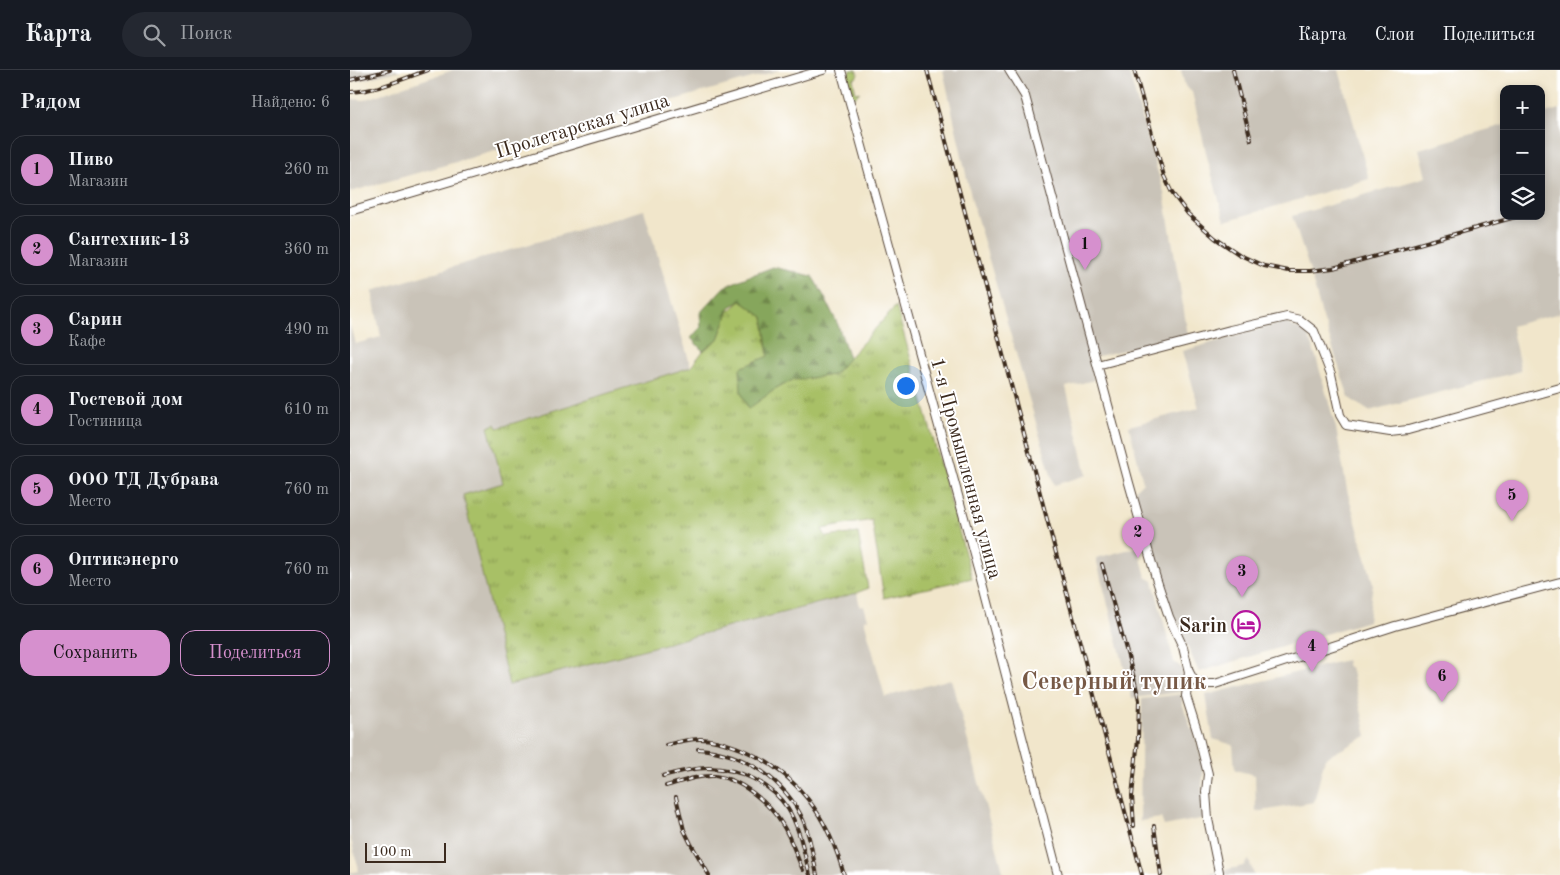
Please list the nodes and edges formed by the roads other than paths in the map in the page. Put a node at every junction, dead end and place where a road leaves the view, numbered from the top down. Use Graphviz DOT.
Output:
graph roads {
  1 [pos="823,70"];
  2 [pos="841,70"];
  3 [pos="1009,70"];
  4 [pos="350,211"];
  5 [pos="1097,364"];
  6 [pos="1560,388"];
  7 [pos="1560,582"];
  8 [pos="1189,672"];
  9 [pos="1219,872"];
  10 [pos="1058,875"];
  1 -- 4 [label="street, Пролетарская улица"];
  2 -- 10 [label="street, 1-я Промышленная улица"];
  3 -- 5 [label="street"];
  5 -- 6 [label="street"];
  5 -- 8 [label="street"];
  7 -- 8 [label="street"];
  8 -- 9 [label="street"];
}
